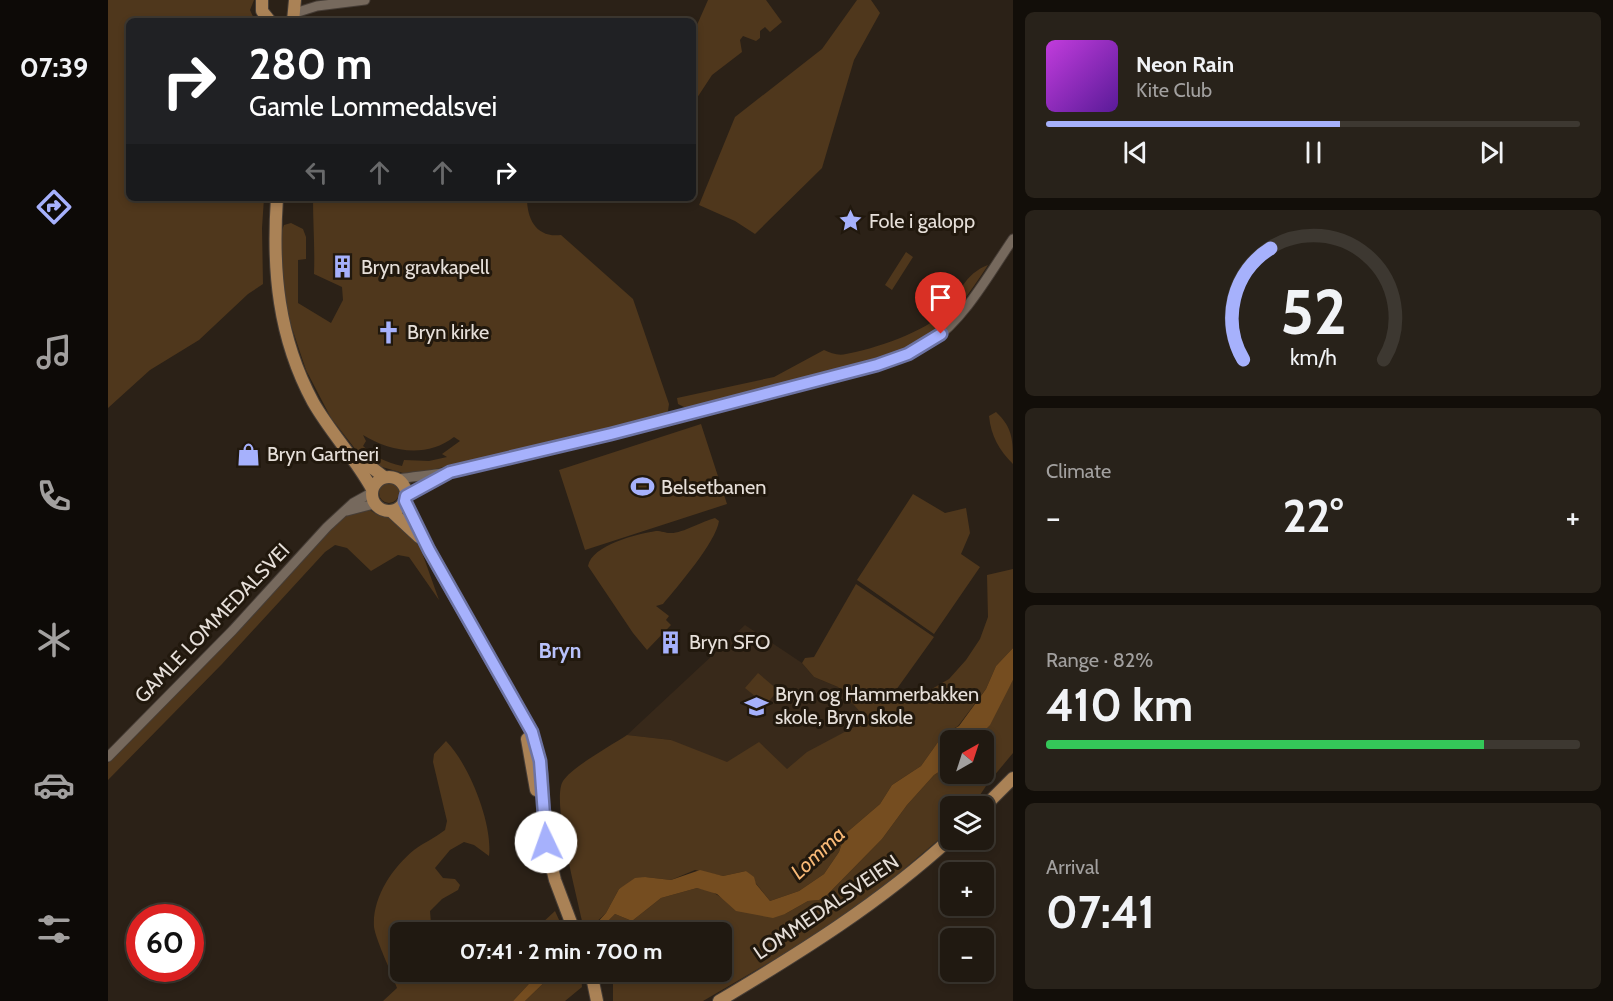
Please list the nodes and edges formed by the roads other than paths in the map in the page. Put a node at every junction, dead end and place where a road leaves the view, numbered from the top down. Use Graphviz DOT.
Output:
graph roads {
  1 [pos="262,0"];
  2 [pos="365,0"];
  3 [pos="293,14"];
  4 [pos="268,18"];
  5 [pos="278,201"];
  6 [pos="1013,239"];
  7 [pos="345,447"];
  8 [pos="450,472"];
  9 [pos="384,477"];
  10 [pos="399,479"];
  11 [pos="372,495"];
  12 [pos="405,499"];
  13 [pos="392,511"];
  14 [pos="429,550"];
  15 [pos="108,757"];
  16 [pos="1013,778"];
  17 [pos="994,797"];
  18 [pos="940,847"];
  19 [pos="570,922"];
  20 [pos="593,982"];
  21 [pos="597,1001"];
  22 [pos="719,1001"];
  1 -- 4 [label="main road"];
  2 -- 3 [label="street"];
  5 -- 7 [label="main road"];
  6 -- 8 [label="street"];
  7 -- 9 [label="main road"];
  7 -- 11 [label="main road"];
  8 -- 10 [label="street"];
  8 -- 12 [label="street"];
  9 -- 10 [label="main road"];
  9 -- 11 [label="main road"];
  10 -- 12 [label="main road"];
  11 -- 13 [label="main road"];
  11 -- 15 [label="street, GAMLE LOMMEDALSVEI"];
  12 -- 13 [label="main road"];
  12 -- 14 [label="main road"];
  13 -- 14 [label="main road"];
  14 -- 19 [label="main road"];
  16 -- 17 [label="main road"];
  18 -- 22 [label="main road, LOMMEDALSVEIEN"];
  20 -- 21 [label="main road"];
}
